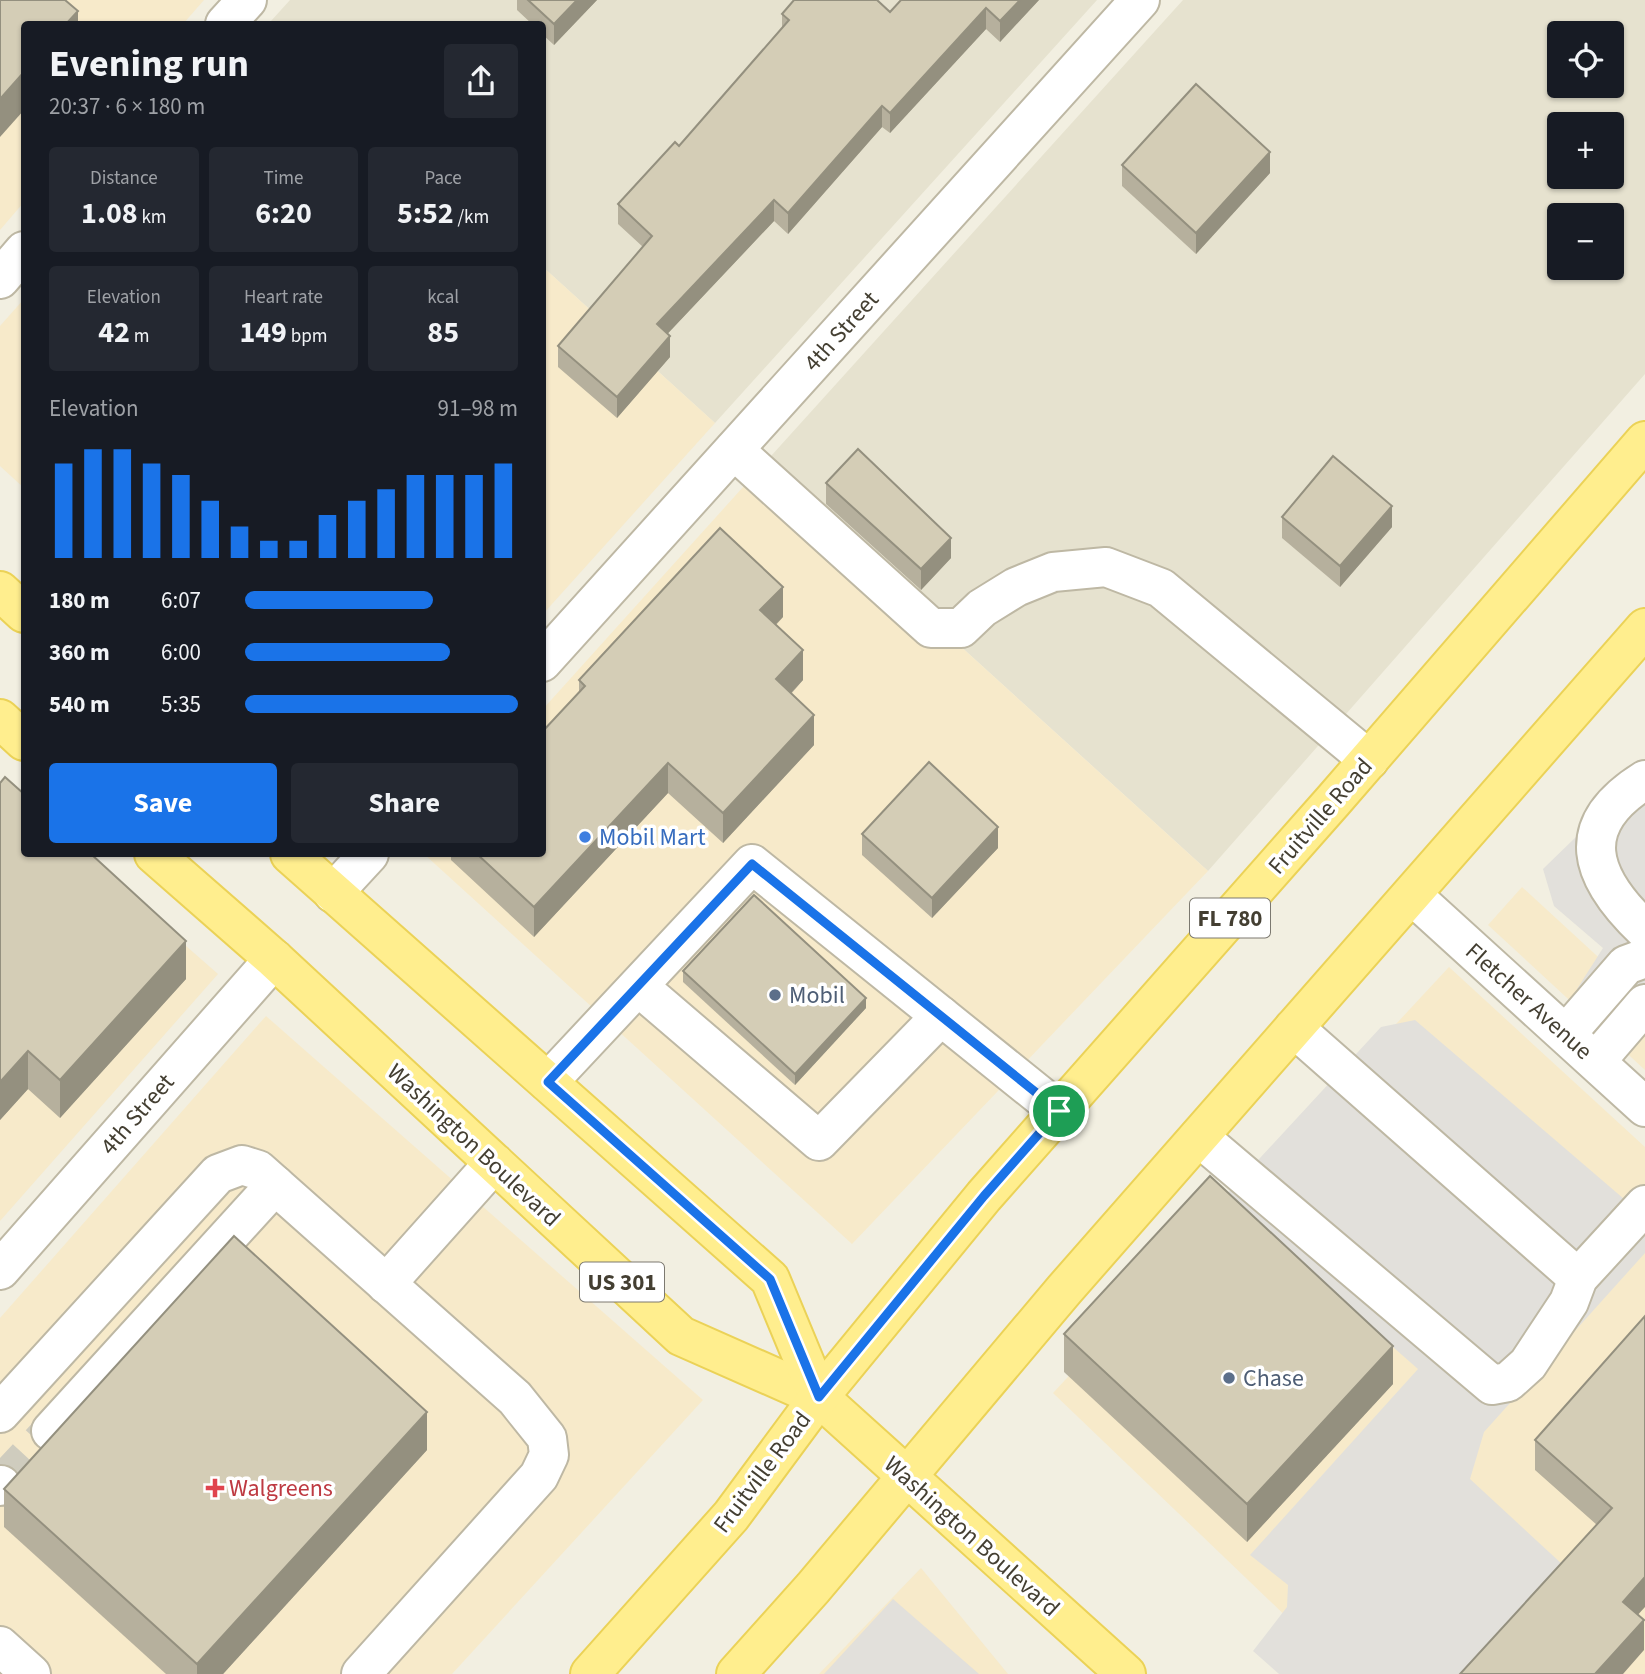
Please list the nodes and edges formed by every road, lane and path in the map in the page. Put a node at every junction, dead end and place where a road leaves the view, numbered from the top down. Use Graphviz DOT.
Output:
graph roads {
  1 [pos="247,0"];
  2 [pos="1140,0"];
  3 [pos="228,21"];
  4 [pos="21,254"];
  5 [pos="0,279"];
  6 [pos="1645,441"];
  7 [pos="734,450"];
  8 [pos="0,591"];
  9 [pos="21,610"];
  10 [pos="1645,628"];
  11 [pos="546,658"];
  12 [pos="0,719"];
  13 [pos="21,738"];
  14 [pos="1369,760"];
  15 [pos="1645,780"];
  16 [pos="157,857"];
  17 [pos="293,857"];
  18 [pos="366,857"];
  19 [pos="333,893"];
  20 [pos="1413,896"];
  21 [pos="1645,930"];
  22 [pos="1645,958"];
  23 [pos="274,960"];
  24 [pos="639,987"];
  25 [pos="1645,1004"];
  26 [pos="941,1016"];
  27 [pos="1294,1028"];
  28 [pos="1566,1034"];
  29 [pos="1596,1061"];
  30 [pos="548,1082"];
  31 [pos="1645,1107"];
  32 [pos="1059,1111"];
  33 [pos="1199,1138"];
  34 [pos="494,1163"];
  35 [pos="275,1185"];
  36 [pos="1645,1205"];
  37 [pos="0,1270"];
  38 [pos="1578,1278"];
  39 [pos="386,1284"];
  40 [pos="819,1397"];
  41 [pos="0,1413"];
  42 [pos="51,1431"];
  43 [pos="906,1477"];
  44 [pos="0,1646"];
  45 [pos="31,1674"];
  46 [pos="361,1674"];
  47 [pos="590,1674"];
  48 [pos="736,1674"];
  49 [pos="1126,1674"];
  1 -- 3 [label="street"];
  2 -- 7 [label="street, 4th Street"];
  4 -- 5 [label="street"];
  6 -- 14 [label="main road, Fruitville Road / FL 780"];
  7 -- 11 [label="street, 4th Street"];
  7 -- 14 [label="street"];
  8 -- 9 [label="main road"];
  10 -- 20 [label="main road"];
  12 -- 13 [label="main road"];
  14 -- 32 [label="main road, Fruitville Road / FL 780"];
  15 -- 21 [label="street"];
  16 -- 23 [label="main road, Washington Boulevard / US 301"];
  17 -- 19 [label="main road, Washington Boulevard / US 301"];
  18 -- 19 [label="street"];
  19 -- 30 [label="main road, Washington Boulevard / US 301"];
  20 -- 27 [label="main road"];
  20 -- 28 [label="street, Fletcher Avenue"];
  22 -- 28 [label="street"];
  23 -- 34 [label="main road, Washington Boulevard / US 301"];
  23 -- 37 [label="street, 4th Street"];
  24 -- 26 [label="street"];
  24 -- 26 [label="street"];
  24 -- 30 [label="street"];
  25 -- 29 [label="street"];
  26 -- 32 [label="street"];
  27 -- 33 [label="main road"];
  27 -- 38 [label="street"];
  28 -- 29 [label="street, Fletcher Avenue"];
  29 -- 31 [label="street, Fletcher Avenue"];
  30 -- 40 [label="main road, Washington Boulevard / US 301"];
  32 -- 40 [label="main road, Fruitville Road / FL 780"];
  33 -- 38 [label="street"];
  33 -- 43 [label="main road"];
  34 -- 39 [label="street"];
  34 -- 40 [label="main road, Washington Boulevard / US 301"];
  35 -- 39 [label="street"];
  35 -- 41 [label="street"];
  35 -- 42 [label="street"];
  36 -- 38 [label="street"];
  39 -- 46 [label="street"];
  40 -- 43 [label="main road, Washington Boulevard / US 301"];
  40 -- 47 [label="main road, Fruitville Road"];
  43 -- 48 [label="main road"];
  43 -- 49 [label="main road, Washington Boulevard / US 301"];
  44 -- 45 [label="street"];
}
